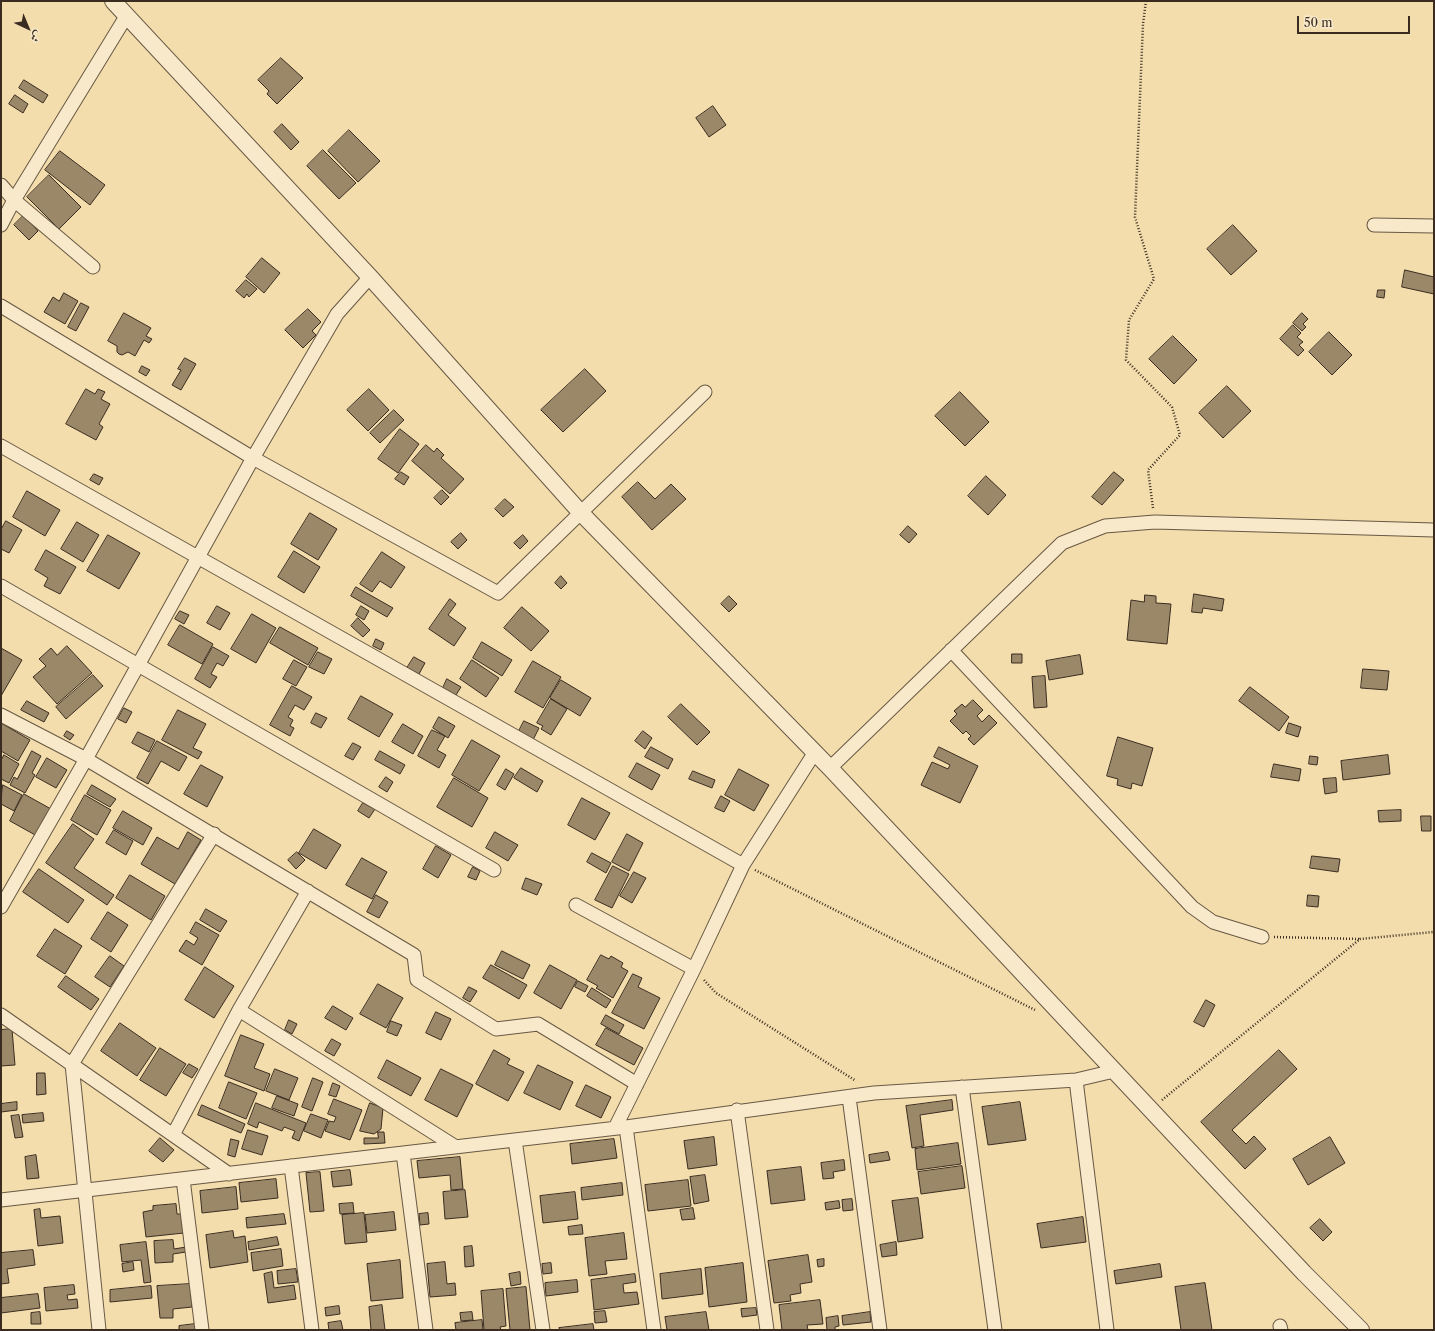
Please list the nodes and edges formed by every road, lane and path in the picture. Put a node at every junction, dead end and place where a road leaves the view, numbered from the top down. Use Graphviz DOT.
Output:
graph roads {
  1 [pos="113,1"];
  2 [pos="1146,1"];
  3 [pos="127,15"];
  4 [pos="1,185"];
  5 [pos="14,200"];
  6 [pos="1,225"];
  7 [pos="1374,225"];
  8 [pos="1434,226"];
  9 [pos="93,267"];
  10 [pos="370,277"];
  11 [pos="1,306"];
  12 [pos="705,392"];
  13 [pos="1,446"];
  14 [pos="253,458"];
  15 [pos="580,512"];
  16 [pos="1155,522"];
  17 [pos="1434,530"];
  18 [pos="197,557"];
  19 [pos="1,586"];
  20 [pos="952,650"];
  21 [pos="137,664"];
  22 [pos="1,715"];
  23 [pos="815,752"];
  24 [pos="86,759"];
  25 [pos="830,768"];
  26 [pos="214,834"];
  27 [pos="744,865"];
  28 [pos="494,870"];
  29 [pos="308,891"];
  30 [pos="576,905"];
  31 [pos="1,907"];
  32 [pos="1433,932"];
  33 [pos="1262,937"];
  34 [pos="1360,939"];
  35 [pos="694,969"];
  36 [pos="239,1010"];
  37 [pos="1041,1013"];
  38 [pos="1,1015"];
  39 [pos="72,1064"];
  40 [pos="1114,1071"];
  41 [pos="1076,1080"];
  42 [pos="637,1084"];
  43 [pos="962,1087"];
  44 [pos="874,1093"];
  45 [pos="849,1097"];
  46 [pos="1150,1109"];
  47 [pos="737,1110"];
  48 [pos="621,1127"];
  49 [pos="173,1134"];
  50 [pos="515,1140"];
  51 [pos="456,1147"];
  52 [pos="403,1153"];
  53 [pos="291,1166"];
  54 [pos="229,1174"];
  55 [pos="183,1179"];
  56 [pos="84,1190"];
  57 [pos="1,1200"];
  58 [pos="99,1330"];
  59 [pos="202,1330"];
  60 [pos="312,1330"];
  61 [pos="426,1330"];
  62 [pos="543,1330"];
  63 [pos="654,1330"];
  64 [pos="767,1330"];
  65 [pos="880,1330"];
  66 [pos="995,1330"];
  67 [pos="1107,1330"];
  68 [pos="1361,1330"];
  1 -- 3 [label="street"];
  2 -- 16 [label="path"];
  3 -- 5 [label="street"];
  3 -- 10 [label="street"];
  4 -- 5 [label="street"];
  5 -- 6 [label="street"];
  5 -- 9 [label="street"];
  7 -- 8 [label="street"];
  10 -- 14 [label="street"];
  10 -- 15 [label="street"];
  11 -- 14 [label="street"];
  12 -- 15 [label="street"];
  13 -- 18 [label="street"];
  14 -- 15 [label="street"];
  14 -- 18 [label="street"];
  15 -- 23 [label="street"];
  16 -- 17 [label="street"];
  16 -- 20 [label="street"];
  18 -- 21 [label="street"];
  18 -- 27 [label="street"];
  19 -- 21 [label="street"];
  20 -- 25 [label="street"];
  20 -- 33 [label="street"];
  21 -- 24 [label="street"];
  21 -- 28 [label="street"];
  22 -- 24 [label="street"];
  23 -- 25 [label="street"];
  23 -- 27 [label="street"];
  24 -- 26 [label="street"];
  24 -- 31 [label="street"];
  25 -- 40 [label="street"];
  26 -- 29 [label="street"];
  26 -- 39 [label="street"];
  27 -- 35 [label="street"];
  27 -- 37 [label="path"];
  29 -- 36 [label="street"];
  29 -- 42 [label="street"];
  30 -- 35 [label="street"];
  32 -- 34 [label="path"];
  33 -- 34 [label="path"];
  34 -- 46 [label="path"];
  35 -- 42 [label="street"];
  35 -- 44 [label="path"];
  36 -- 49 [label="street"];
  36 -- 51 [label="street"];
  38 -- 39 [label="street"];
  39 -- 49 [label="street"];
  39 -- 56 [label="street"];
  40 -- 41 [label="street"];
  40 -- 46 [label="street"];
  41 -- 43 [label="street"];
  41 -- 67 [label="street"];
  42 -- 48 [label="street"];
  43 -- 44 [label="street"];
  43 -- 66 [label="street"];
  44 -- 45 [label="street"];
  45 -- 47 [label="street"];
  45 -- 65 [label="street"];
  46 -- 68 [label="street"];
  47 -- 48 [label="street"];
  47 -- 64 [label="street"];
  48 -- 50 [label="street"];
  48 -- 63 [label="street"];
  49 -- 54 [label="street"];
  50 -- 51 [label="street"];
  50 -- 62 [label="street"];
  51 -- 52 [label="street"];
  52 -- 53 [label="street"];
  52 -- 61 [label="street"];
  53 -- 54 [label="street"];
  53 -- 60 [label="street"];
  54 -- 55 [label="street"];
  55 -- 56 [label="street"];
  55 -- 59 [label="street"];
  56 -- 57 [label="street"];
  56 -- 58 [label="street"];
}
